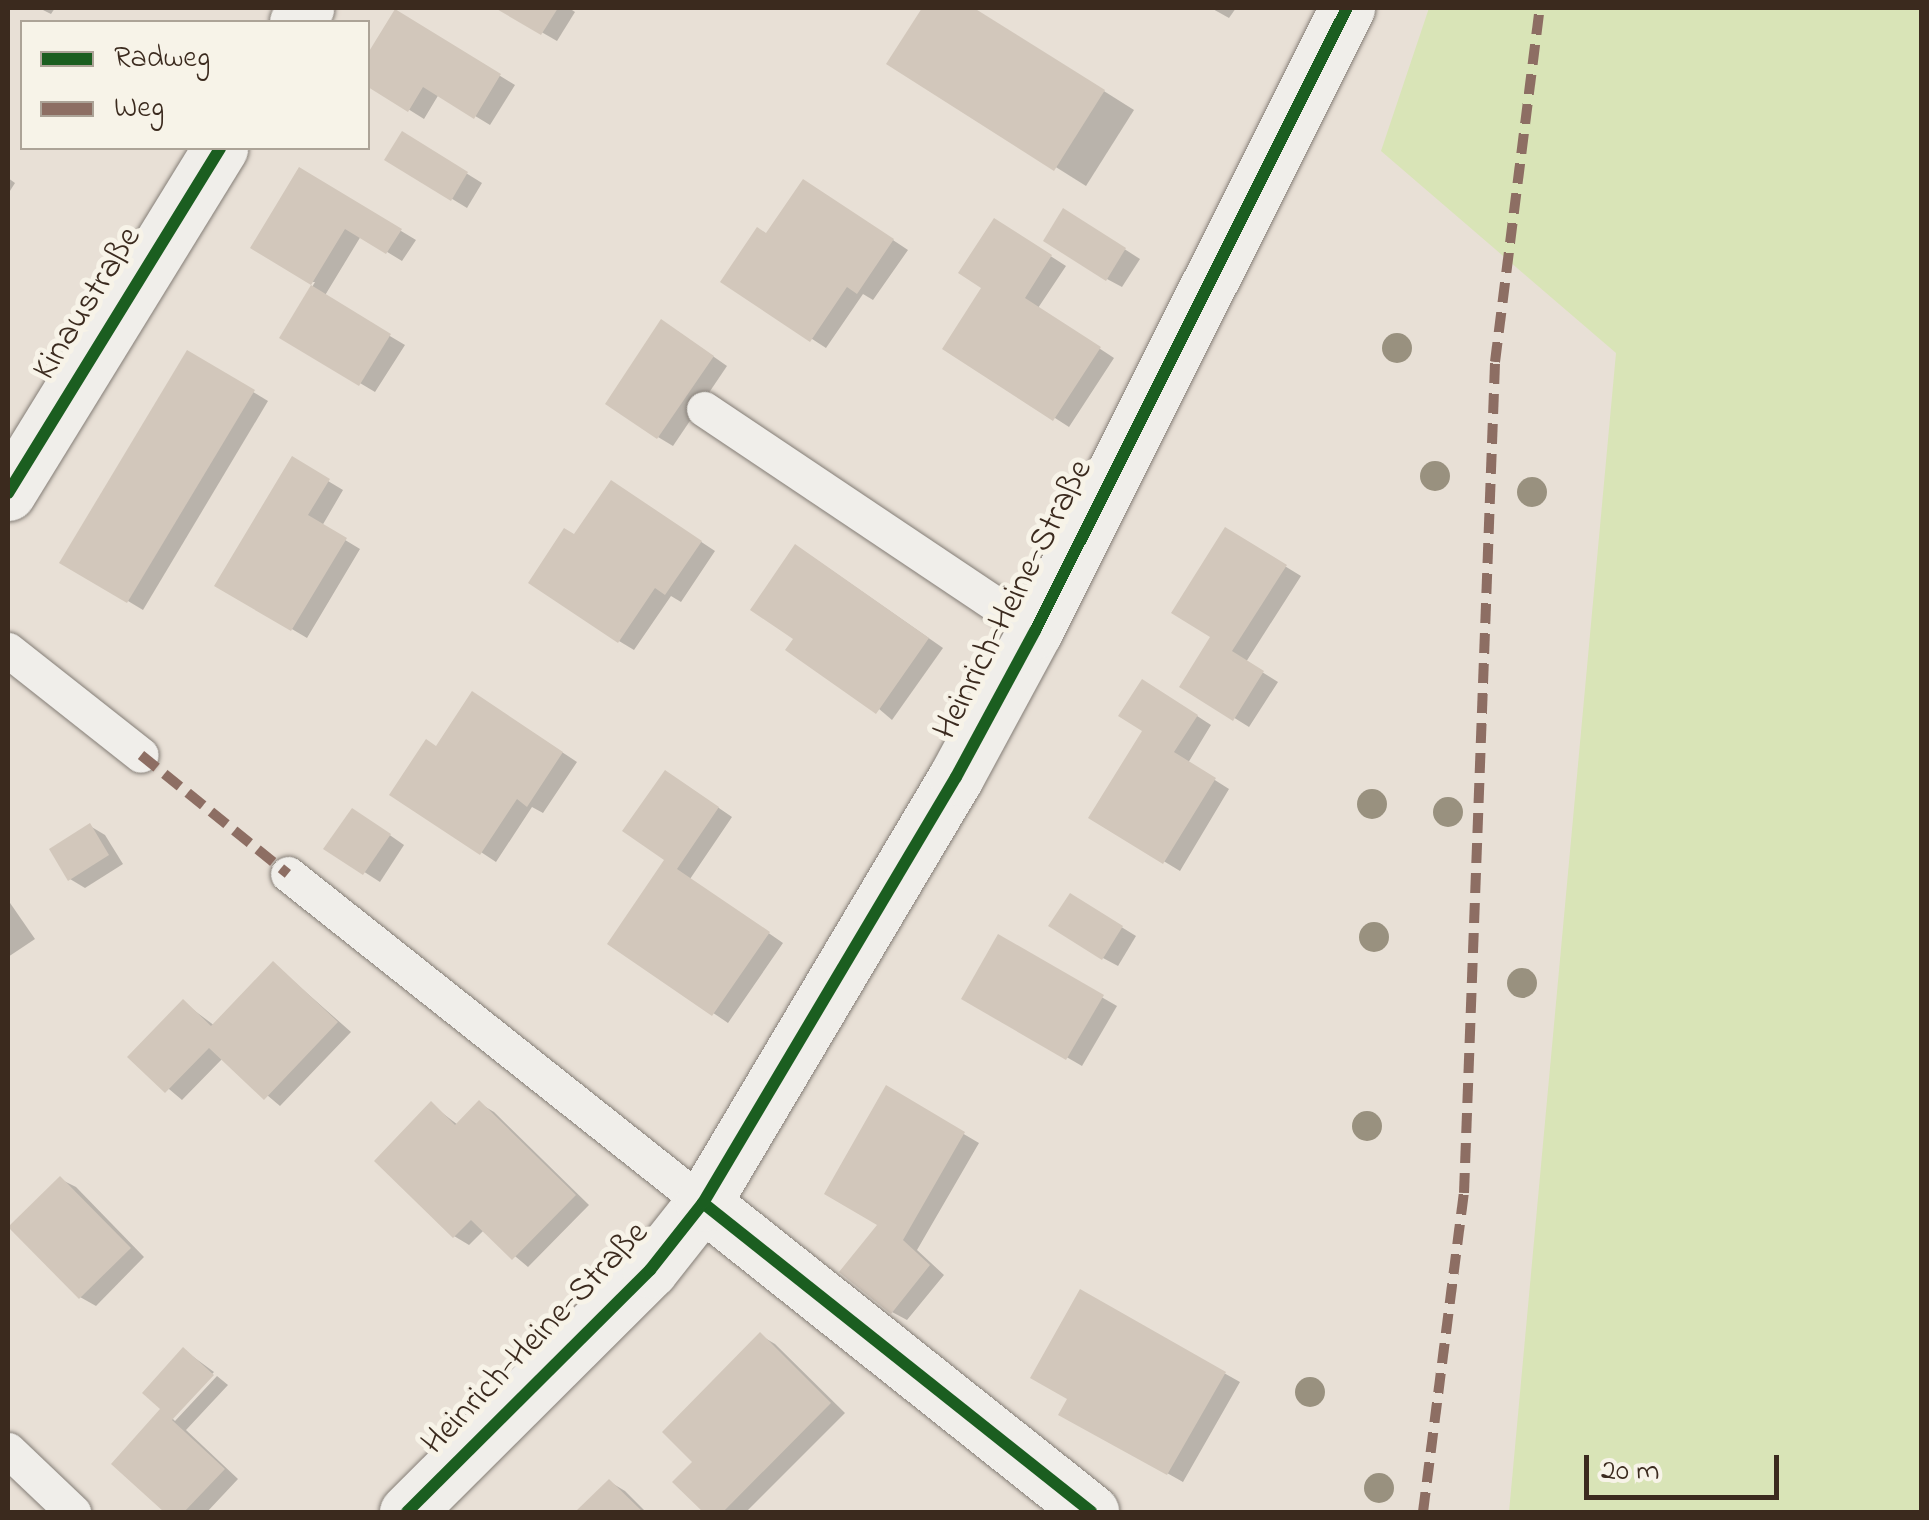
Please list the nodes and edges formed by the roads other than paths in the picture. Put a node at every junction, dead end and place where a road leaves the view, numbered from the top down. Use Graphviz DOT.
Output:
graph roads {
  1 [pos="1347,8"];
  2 [pos="219,150"];
  3 [pos="704,409"];
  4 [pos="8,492"];
  5 [pos="1035,631"];
  6 [pos="8,650"];
  7 [pos="140,754"];
  8 [pos="288,874"];
  9 [pos="704,1204"];
  10 [pos="8,1450"];
  11 [pos="73,1512"];
  12 [pos="407,1512"];
  13 [pos="1091,1512"];
  1 -- 5 [label="street, Heinrich-Heine-Straße"];
  2 -- 4 [label="street, Kinaustraße"];
  3 -- 5 [label="lane"];
  5 -- 9 [label="street, Heinrich-Heine-Straße"];
  6 -- 7 [label="lane"];
  8 -- 9 [label="lane"];
  9 -- 12 [label="street, Heinrich-Heine-Straße"];
  9 -- 13 [label="street"];
  10 -- 11 [label="lane"];
}
